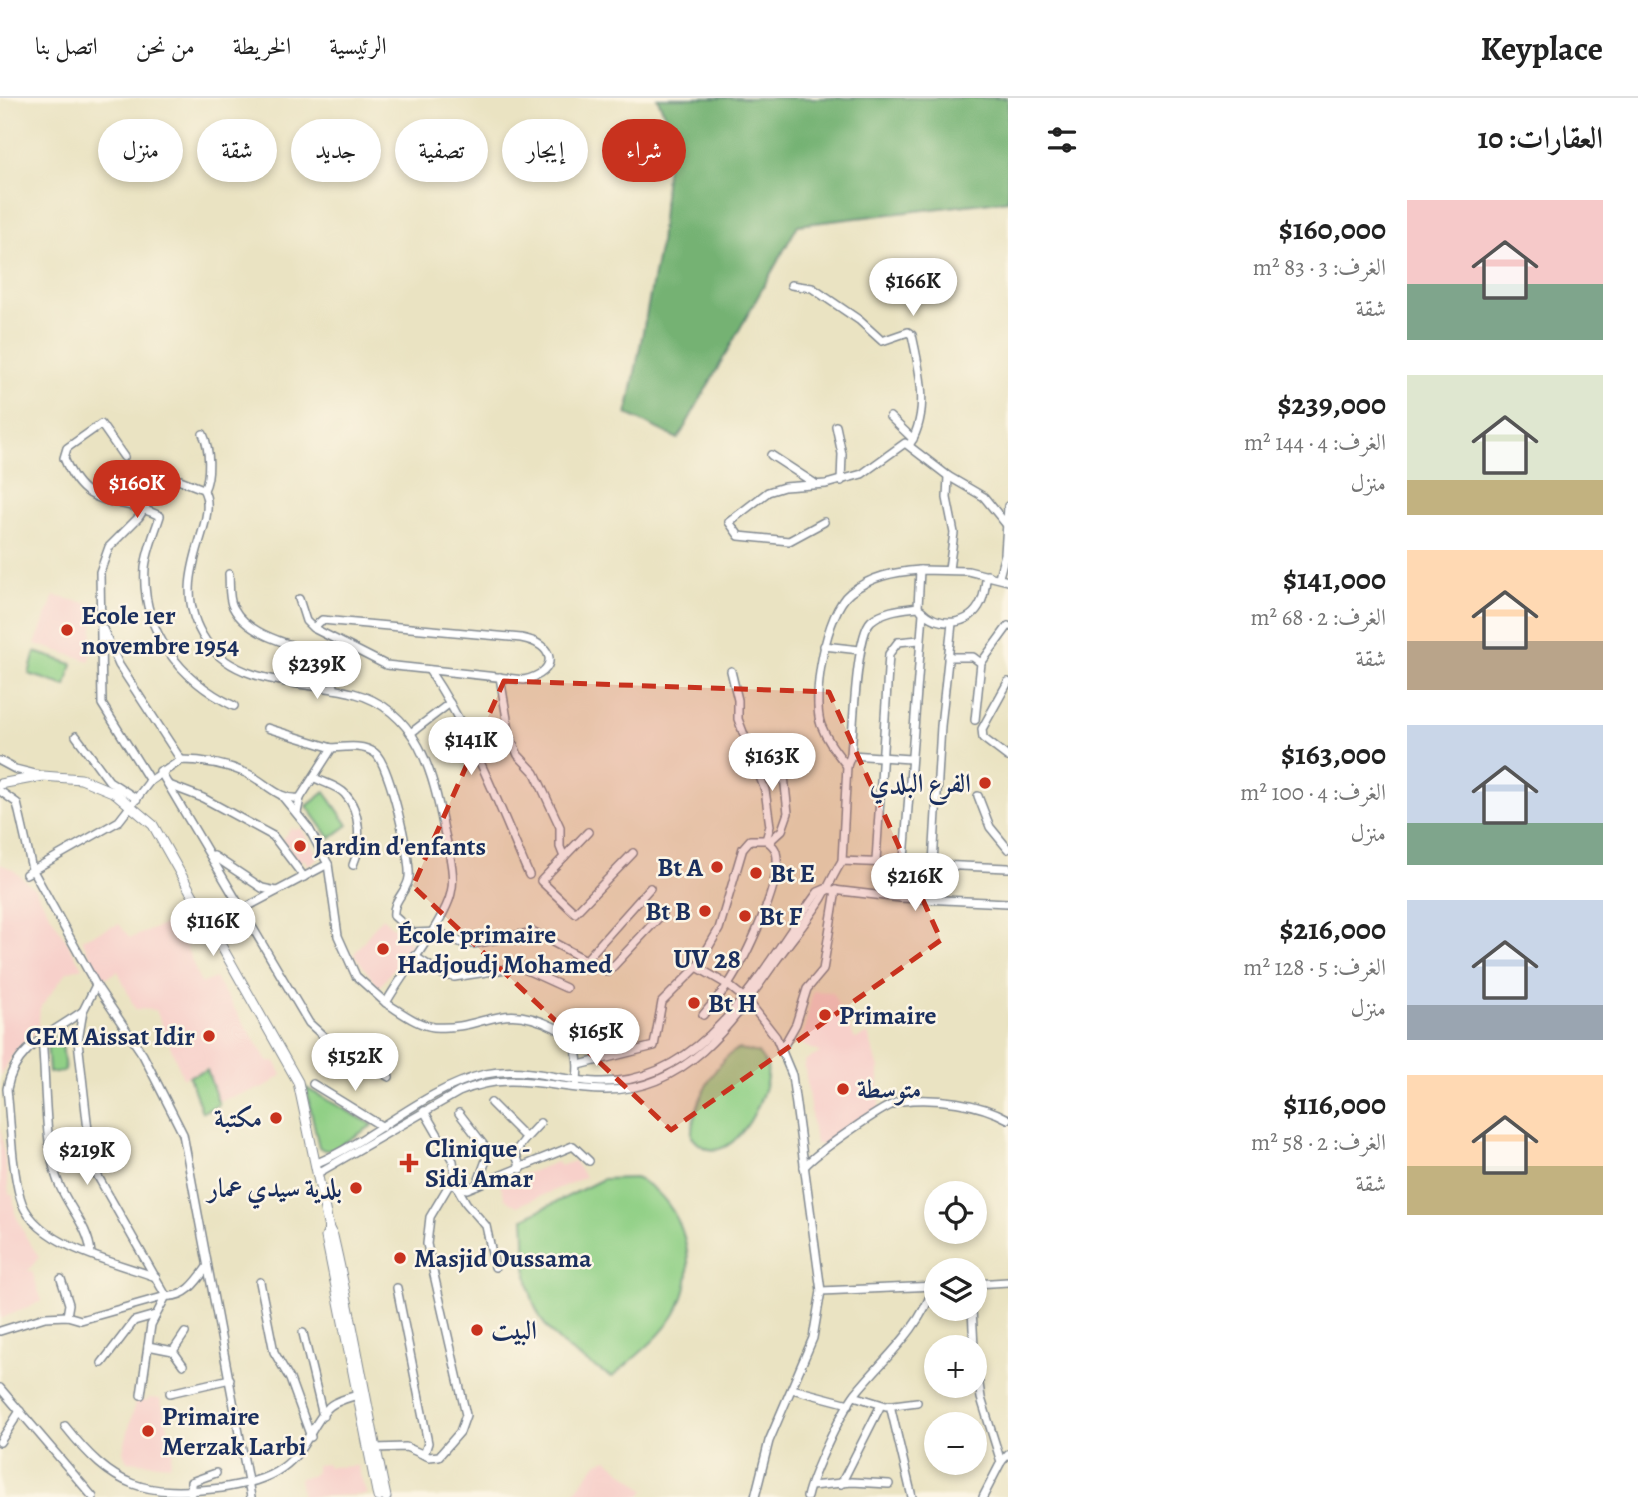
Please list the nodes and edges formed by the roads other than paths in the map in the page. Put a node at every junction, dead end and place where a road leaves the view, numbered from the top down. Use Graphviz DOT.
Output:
graph roads {
  1 [pos="791,285"];
  2 [pos="890,417"];
  3 [pos="835,426"];
  4 [pos="203,434"];
  5 [pos="911,442"];
  6 [pos="771,455"];
  7 [pos="124,457"];
  8 [pos="948,476"];
  9 [pos="841,481"];
  10 [pos="815,484"];
  11 [pos="204,490"];
  12 [pos="1008,506"];
  13 [pos="145,508"];
  14 [pos="824,522"];
  15 [pos="1006,524"];
  16 [pos="948,569"];
  17 [pos="920,570"];
  18 [pos="229,574"];
  19 [pos="987,575"];
  20 [pos="999,577"];
  21 [pos="1008,581"];
  22 [pos="299,599"];
  23 [pos="920,610"];
  24 [pos="101,622"];
  25 [pos="952,623"];
  26 [pos="1008,626"];
  27 [pos="313,628"];
  28 [pos="919,640"];
  29 [pos="824,646"];
  30 [pos="860,650"];
  31 [pos="948,657"];
  32 [pos="981,663"];
  33 [pos="429,670"];
  34 [pos="731,671"];
  35 [pos="500,677"];
  36 [pos="1008,682"];
  37 [pos="334,690"];
  38 [pos="450,703"];
  39 [pos="234,706"];
  40 [pos="975,720"];
  41 [pos="267,728"];
  42 [pos="412,732"];
  43 [pos="76,736"];
  44 [pos="332,748"];
  45 [pos="781,748"];
  46 [pos="851,755"];
  47 [pos="882,756"];
  48 [pos="1008,757"];
  49 [pos="910,759"];
  50 [pos="181,760"];
  51 [pos="0,761"];
  52 [pos="847,766"];
  53 [pos="160,771"];
  54 [pos="43,776"];
  55 [pos="315,778"];
  56 [pos="150,781"];
  57 [pos="0,784"];
  58 [pos="169,785"];
  59 [pos="0,791"];
  60 [pos="978,796"];
  61 [pos="282,797"];
  62 [pos="300,798"];
  63 [pos="135,802"];
  64 [pos="297,813"];
  65 [pos="588,832"];
  66 [pos="767,841"];
  67 [pos="1007,846"];
  68 [pos="633,853"];
  69 [pos="210,854"];
  70 [pos="564,857"];
  71 [pos="842,861"];
  72 [pos="876,861"];
  73 [pos="904,862"];
  74 [pos="328,864"];
  75 [pos="933,864"];
  76 [pos="353,865"];
  77 [pos="1008,868"];
  78 [pos="29,871"];
  79 [pos="529,876"];
  80 [pos="304,877"];
  81 [pos="650,888"];
  82 [pos="825,889"];
  83 [pos="836,890"];
  84 [pos="277,891"];
  85 [pos="901,898"];
  86 [pos="1008,902"];
  87 [pos="243,909"];
  88 [pos="662,914"];
  89 [pos="429,934"];
  90 [pos="414,956"];
  91 [pos="584,961"];
  92 [pos="697,967"];
  93 [pos="96,985"];
  94 [pos="728,985"];
  95 [pos="566,989"];
  96 [pos="746,999"];
  97 [pos="386,1003"];
  98 [pos="83,1011"];
  99 [pos="703,1015"];
  100 [pos="42,1037"];
  101 [pos="783,1047"];
  102 [pos="579,1065"];
  103 [pos="389,1077"];
  104 [pos="577,1083"];
  105 [pos="313,1084"];
  106 [pos="491,1103"];
  107 [pos="420,1105"];
  108 [pos="425,1113"];
  109 [pos="459,1113"];
  110 [pos="1008,1119"];
  111 [pos="540,1123"];
  112 [pos="383,1127"];
  113 [pos="526,1138"];
  114 [pos="589,1161"];
  115 [pos="804,1167"];
  116 [pos="317,1168"];
  117 [pos="521,1169"];
  118 [pos="477,1185"];
  119 [pos="455,1186"];
  120 [pos="91,1254"];
  121 [pos="207,1267"];
  122 [pos="495,1267"];
  123 [pos="157,1277"];
  124 [pos="61,1279"];
  125 [pos="260,1282"];
  126 [pos="1008,1282"];
  127 [pos="987,1283"];
  128 [pos="924,1286"];
  129 [pos="397,1288"];
  130 [pos="821,1291"];
  131 [pos="166,1296"];
  132 [pos="924,1312"];
  133 [pos="155,1315"];
  134 [pos="67,1316"];
  135 [pos="0,1331"];
  136 [pos="185,1333"];
  137 [pos="303,1333"];
  138 [pos="148,1346"];
  139 [pos="173,1351"];
  140 [pos="102,1363"];
  141 [pos="183,1365"];
  142 [pos="230,1379"];
  143 [pos="0,1388"];
  144 [pos="792,1389"];
  145 [pos="170,1394"];
  146 [pos="360,1394"];
  147 [pos="141,1395"];
  148 [pos="854,1396"];
  149 [pos="981,1398"];
  150 [pos="917,1402"];
  151 [pos="849,1404"];
  152 [pos="886,1405"];
  153 [pos="20,1411"];
  154 [pos="323,1417"];
  155 [pos="65,1426"];
  156 [pos="311,1437"];
  157 [pos="0,1441"];
  158 [pos="375,1448"];
  159 [pos="1008,1454"];
  160 [pos="425,1455"];
  161 [pos="1001,1462"];
  162 [pos="216,1473"];
  163 [pos="249,1483"];
  164 [pos="841,1484"];
  165 [pos="889,1484"];
  166 [pos="811,1486"];
  167 [pos="192,1495"];
  168 [pos="93,1497"];
  169 [pos="251,1497"];
  170 [pos="378,1497"];
  171 [pos="386,1497"];
  172 [pos="755,1497"];
  173 [pos="807,1497"];
  174 [pos="912,1497"];
  175 [pos="984,1497"];
  1 -- 5 [label="street"];
  2 -- 5 [label="street"];
  3 -- 9 [label="street"];
  4 -- 11 [label="street"];
  5 -- 8 [label="street"];
  5 -- 9 [label="street"];
  6 -- 10 [label="street"];
  7 -- 13 [label="street"];
  8 -- 15 [label="street"];
  8 -- 16 [label="street"];
  9 -- 10 [label="street"];
  10 -- 14 [label="street"];
  11 -- 13 [label="street"];
  11 -- 37 [label="street"];
  12 -- 15 [label="street"];
  13 -- 24 [label="street"];
  13 -- 39 [label="street"];
  15 -- 20 [label="street"];
  16 -- 17 [label="street"];
  16 -- 19 [label="street"];
  17 -- 23 [label="street"];
  17 -- 29 [label="street"];
  18 -- 37 [label="street"];
  19 -- 20 [label="street"];
  19 -- 25 [label="street"];
  20 -- 21 [label="street"];
  22 -- 27 [label="street"];
  23 -- 25 [label="street"];
  23 -- 28 [label="street"];
  23 -- 30 [label="street"];
  24 -- 50 [label="street"];
  24 -- 56 [label="street"];
  25 -- 31 [label="street"];
  26 -- 32 [label="street"];
  27 -- 33 [label="street"];
  27 -- 35 [label="street"];
  28 -- 47 [label="street"];
  28 -- 49 [label="street"];
  29 -- 30 [label="street"];
  29 -- 52 [label="street"];
  30 -- 46 [label="street"];
  31 -- 32 [label="street"];
  31 -- 75 [label="street"];
  32 -- 40 [label="street"];
  33 -- 35 [label="street"];
  33 -- 38 [label="street"];
  34 -- 66 [label="street"];
  35 -- 70 [label="street"];
  36 -- 48 [label="street"];
  37 -- 42 [label="street"];
  38 -- 42 [label="street"];
  38 -- 79 [label="street"];
  41 -- 44 [label="street"];
  42 -- 89 [label="street"];
  43 -- 63 [label="street"];
  44 -- 55 [label="street"];
  44 -- 89 [label="street"];
  45 -- 66 [label="street"];
  46 -- 47 [label="street"];
  46 -- 52 [label="street"];
  47 -- 49 [label="street"];
  47 -- 72 [label="street"];
  49 -- 73 [label="street"];
  50 -- 53 [label="street"];
  50 -- 61 [label="street"];
  51 -- 54 [label="street"];
  52 -- 71 [label="street"];
  53 -- 56 [label="street"];
  53 -- 58 [label="street"];
  54 -- 57 [label="street"];
  54 -- 63 [label="street"];
  55 -- 62 [label="street"];
  55 -- 76 [label="street"];
  56 -- 63 [label="street"];
  58 -- 69 [label="street"];
  58 -- 80 [label="street"];
  59 -- 78 [label="street"];
  60 -- 67 [label="street"];
  61 -- 62 [label="street"];
  61 -- 64 [label="street"];
  62 -- 64 [label="street"];
  63 -- 78 [label="street"];
  63 -- 116 [label="street"];
  64 -- 74 [label="street"];
  65 -- 70 [label="street"];
  66 -- 92 [label="street"];
  66 -- 94 [label="street"];
  68 -- 70 [label="street"];
  69 -- 84 [label="street"];
  69 -- 87 [label="street"];
  71 -- 72 [label="street"];
  71 -- 82 [label="street"];
  72 -- 73 [label="street"];
  73 -- 75 [label="street"];
  73 -- 85 [label="street"];
  74 -- 80 [label="street"];
  74 -- 97 [label="street"];
  75 -- 77 [label="street"];
  78 -- 93 [label="street"];
  80 -- 84 [label="street"];
  81 -- 91 [label="street"];
  82 -- 83 [label="street"];
  82 -- 96 [label="street"];
  83 -- 85 [label="street"];
  83 -- 101 [label="street"];
  84 -- 87 [label="street"];
  85 -- 86 [label="street"];
  87 -- 103 [label="street"];
  88 -- 91 [label="street"];
  89 -- 90 [label="street"];
  89 -- 91 [label="street"];
  90 -- 95 [label="street"];
  90 -- 97 [label="street"];
  92 -- 94 [label="street"];
  92 -- 102 [label="street"];
  93 -- 98 [label="street"];
  93 -- 121 [label="street"];
  94 -- 96 [label="street"];
  94 -- 99 [label="street"];
  96 -- 101 [label="street"];
  96 -- 104 [label="street"];
  97 -- 102 [label="street"];
  98 -- 100 [label="street"];
  98 -- 123 [label="street"];
  100 -- 120 [label="street"];
  100 -- 120 [label="street"];
  101 -- 115 [label="street"];
  102 -- 104 [label="street"];
  104 -- 107 [label="street"];
  104 -- 108 [label="street"];
  105 -- 112 [label="street"];
  106 -- 113 [label="street"];
  107 -- 108 [label="street"];
  107 -- 112 [label="street"];
  108 -- 116 [label="street"];
  108 -- 119 [label="street"];
  109 -- 118 [label="street"];
  110 -- 115 [label="street"];
  111 -- 113 [label="street"];
  112 -- 116 [label="street"];
  113 -- 117 [label="street"];
  114 -- 117 [label="street"];
  115 -- 130 [label="street"];
  116 -- 146 [label="street"];
  117 -- 118 [label="street"];
  118 -- 119 [label="street"];
  119 -- 122 [label="street"];
  119 -- 160 [label="street"];
  120 -- 123 [label="street"];
  121 -- 131 [label="street"];
  121 -- 142 [label="street"];
  123 -- 131 [label="street"];
  124 -- 134 [label="street"];
  125 -- 156 [label="street"];
  126 -- 127 [label="street"];
  128 -- 130 [label="street"];
  129 -- 160 [label="street"];
  130 -- 144 [label="street"];
  131 -- 133 [label="street"];
  131 -- 134 [label="street"];
  132 -- 148 [label="street"];
  133 -- 138 [label="street"];
  133 -- 140 [label="street"];
  134 -- 135 [label="street"];
  136 -- 139 [label="street"];
  137 -- 154 [label="street"];
  138 -- 139 [label="street"];
  138 -- 147 [label="street"];
  139 -- 141 [label="street"];
  142 -- 145 [label="street"];
  142 -- 163 [label="street"];
  143 -- 153 [label="street"];
  144 -- 151 [label="street"];
  144 -- 172 [label="street"];
  146 -- 154 [label="street"];
  146 -- 158 [label="street"];
  146 -- 170 [label="street"];
  148 -- 151 [label="street"];
  148 -- 152 [label="street"];
  149 -- 161 [label="street"];
  150 -- 152 [label="street"];
  151 -- 166 [label="street"];
  152 -- 164 [label="street"];
  152 -- 174 [label="street"];
  153 -- 157 [label="street"];
  153 -- 168 [label="street"];
  154 -- 156 [label="street"];
  155 -- 167 [label="street"];
  156 -- 163 [label="street"];
  158 -- 160 [label="street"];
  158 -- 171 [label="street"];
  159 -- 161 [label="street"];
  161 -- 175 [label="street"];
  162 -- 167 [label="street"];
  163 -- 167 [label="street"];
  163 -- 169 [label="street"];
  164 -- 165 [label="street"];
  164 -- 166 [label="street"];
  166 -- 173 [label="street"];
}
